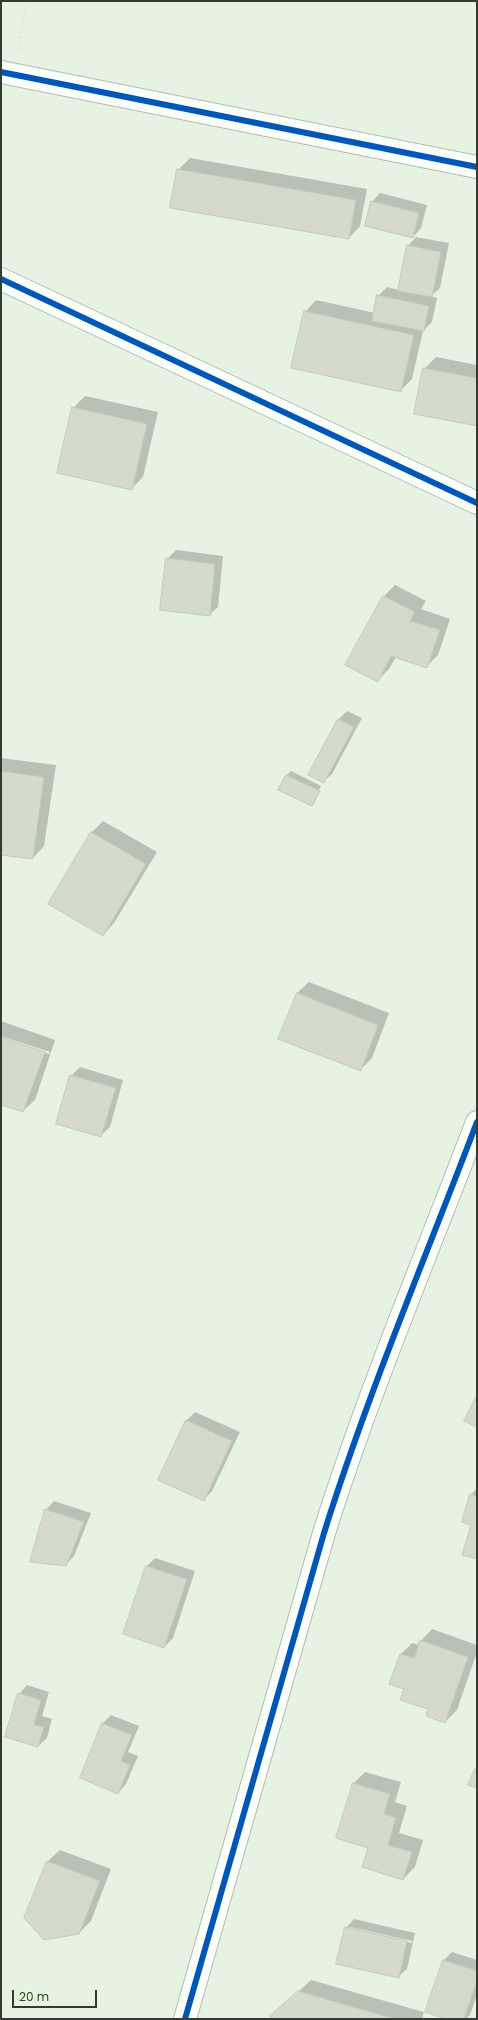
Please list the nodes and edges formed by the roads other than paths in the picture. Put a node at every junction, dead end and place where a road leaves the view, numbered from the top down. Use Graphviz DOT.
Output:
graph roads {
  1 [pos="7,73"];
  2 [pos="477,167"];
  3 [pos="1,279"];
  4 [pos="477,504"];
  5 [pos="477,1122"];
  6 [pos="185,2019"];
  1 -- 2 [label="street"];
  3 -- 4 [label="street"];
  5 -- 6 [label="street"];
}
